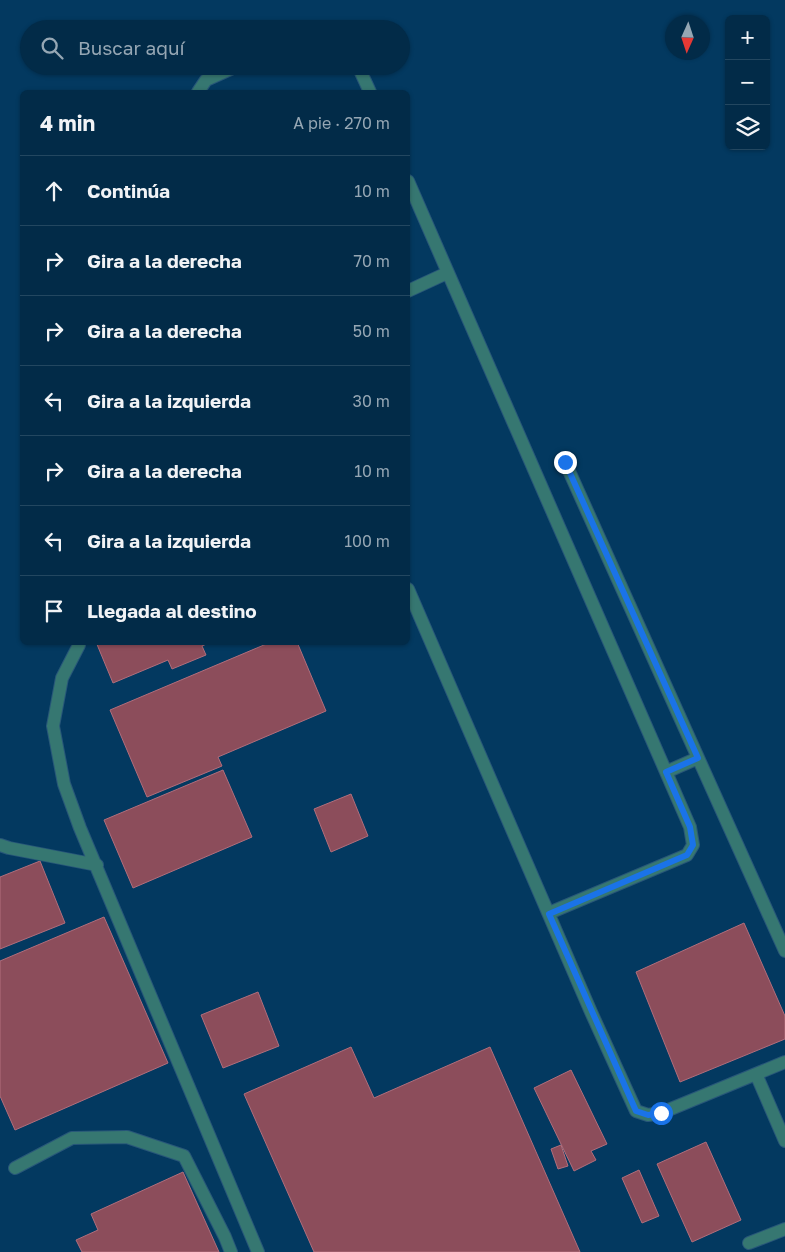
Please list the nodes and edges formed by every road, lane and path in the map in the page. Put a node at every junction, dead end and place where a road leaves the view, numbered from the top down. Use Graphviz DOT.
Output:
graph roads {
  1 [pos="217,75"];
  2 [pos="362,75"];
  3 [pos="199,90"];
  4 [pos="369,90"];
  5 [pos="410,186"];
  6 [pos="447,273"];
  7 [pos="410,290"];
  8 [pos="565,462"];
  9 [pos="410,594"];
  10 [pos="79,645"];
  11 [pos="698,758"];
  12 [pos="666,772"];
  13 [pos="0,845"];
  14 [pos="97,865"];
  15 [pos="549,914"];
  16 [pos="785,951"];
  17 [pos="785,1062"];
  18 [pos="756,1074"];
  19 [pos="785,1141"];
  20 [pos="15,1168"];
  21 [pos="785,1229"];
  22 [pos="749,1243"];
  23 [pos="231,1252"];
  24 [pos="258,1252"];
  1 -- 3 [label="lane"];
  2 -- 4 [label="lane"];
  5 -- 6 [label="lane"];
  6 -- 7 [label="lane"];
  6 -- 12 [label="lane"];
  8 -- 11 [label="lane"];
  9 -- 15 [label="lane"];
  10 -- 14 [label="lane"];
  11 -- 12 [label="lane"];
  11 -- 16 [label="lane"];
  12 -- 15 [label="lane"];
  13 -- 14 [label="lane"];
  14 -- 24 [label="lane"];
  15 -- 18 [label="lane"];
  17 -- 18 [label="lane"];
  18 -- 19 [label="lane"];
  20 -- 23 [label="lane"];
  21 -- 22 [label="lane"];
}
